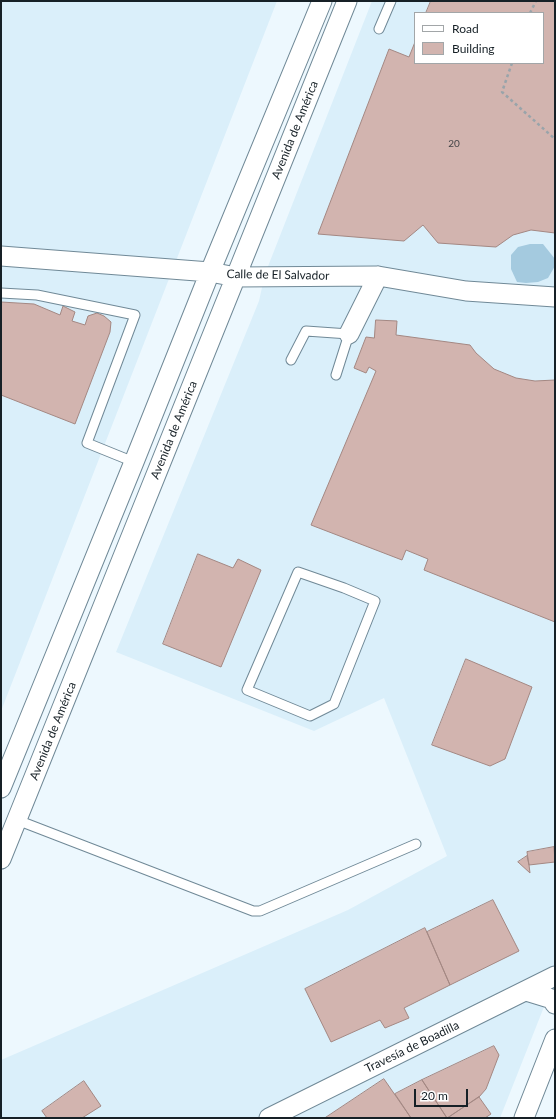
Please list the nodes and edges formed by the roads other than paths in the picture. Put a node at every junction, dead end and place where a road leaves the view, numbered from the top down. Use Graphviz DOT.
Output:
graph roads {
  1 [pos="322,1"];
  2 [pos="347,1"];
  3 [pos="390,1"];
  4 [pos="379,29"];
  5 [pos="1,256"];
  6 [pos="210,272"];
  7 [pos="378,276"];
  8 [pos="236,277"];
  9 [pos="1,293"];
  10 [pos="555,298"];
  11 [pos="349,334"];
  12 [pos="291,360"];
  13 [pos="336,375"];
  14 [pos="134,462"];
  15 [pos="375,601"];
  16 [pos="1,788"];
  17 [pos="17,820"];
  18 [pos="416,844"];
  19 [pos="1,859"];
  20 [pos="555,976"];
  21 [pos="526,991"];
  22 [pos="555,1004"];
  23 [pos="555,1040"];
  24 [pos="268,1118"];
  25 [pos="524,1118"];
  1 -- 6 [label="street, Avenida de América"];
  2 -- 8 [label="street, Avenida de América"];
  3 -- 4 [label="lane"];
  5 -- 6 [label="street, Calle de El Salvador"];
  6 -- 8 [label="street, Calle de El Salvador"];
  6 -- 14 [label="street, Avenida de América"];
  7 -- 8 [label="street, Calle de El Salvador"];
  7 -- 10 [label="street, Calle de El Salvador"];
  7 -- 11 [label="street"];
  8 -- 17 [label="street, Avenida de América"];
  9 -- 14 [label="lane"];
  11 -- 12 [label="lane"];
  11 -- 13 [label="lane"];
  14 -- 16 [label="street, Avenida de América"];
  15 -- 15 [label="lane"];
  17 -- 18 [label="lane"];
  17 -- 19 [label="street, Avenida de América"];
  20 -- 21 [label="street, Travesía de Boadilla"];
  21 -- 22 [label="street"];
  21 -- 24 [label="street, Travesía de Boadilla"];
  23 -- 25 [label="street"];
}
